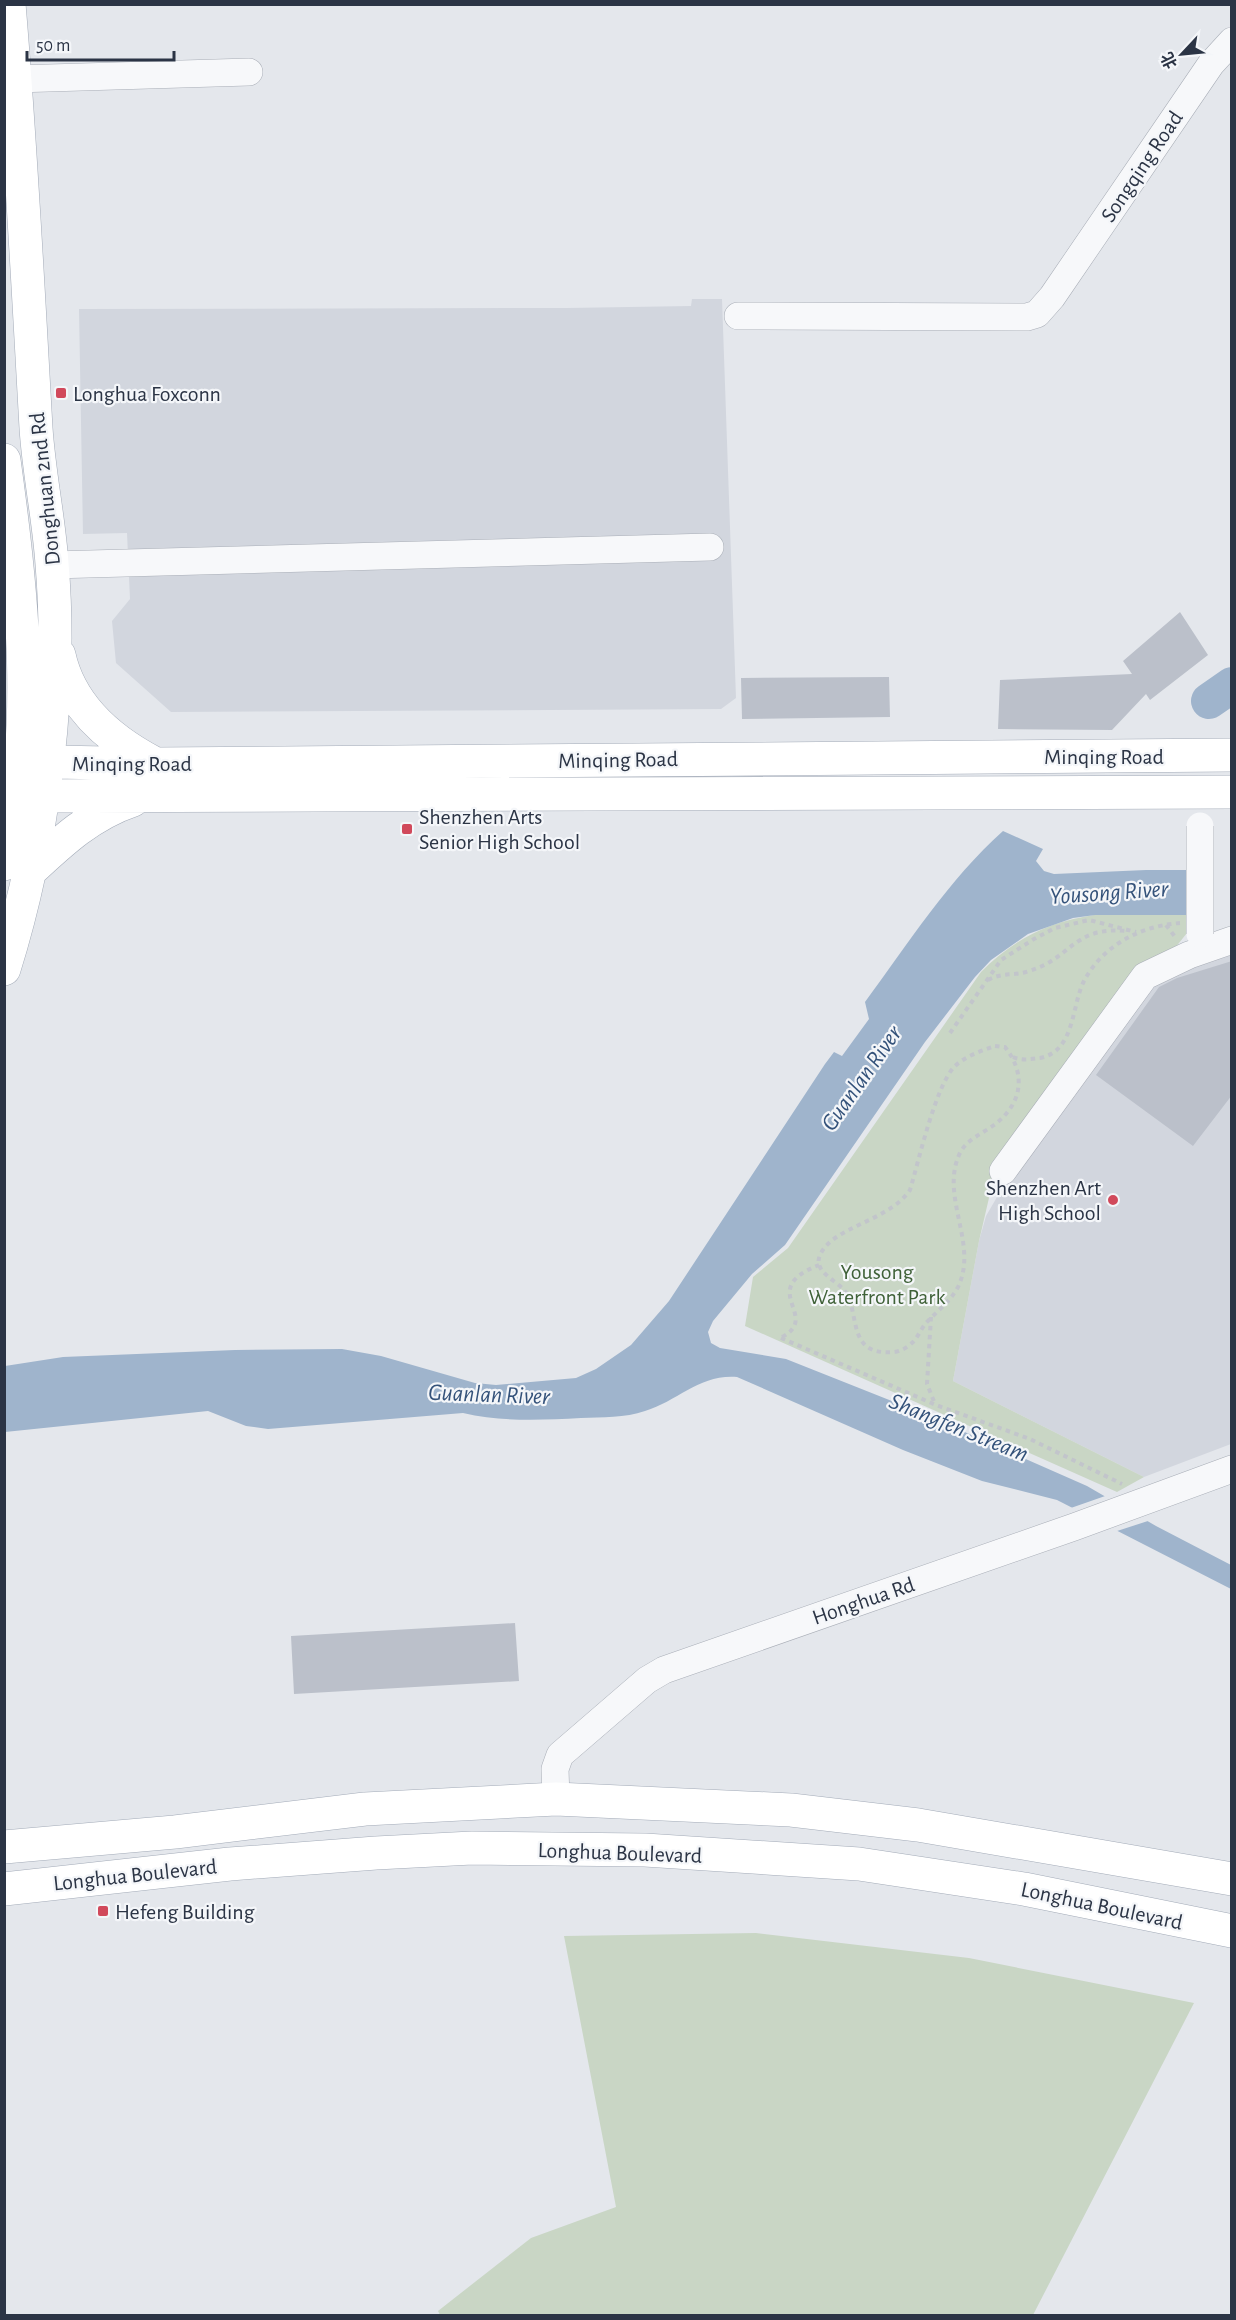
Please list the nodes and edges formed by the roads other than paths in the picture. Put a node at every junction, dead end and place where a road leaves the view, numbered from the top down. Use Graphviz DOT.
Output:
graph roads {
  1 [pos="9,4"];
  2 [pos="1232,40"];
  3 [pos="249,72"];
  4 [pos="15,79"];
  5 [pos="738,316"];
  6 [pos="4,460"];
  7 [pos="710,547"];
  8 [pos="52,565"];
  9 [pos="55,637"];
  10 [pos="24,658"];
  11 [pos="4,697"];
  12 [pos="1232,755"];
  13 [pos="24,762"];
  14 [pos="156,764"];
  15 [pos="1216,792"];
  16 [pos="148,795"];
  17 [pos="21,796"];
  18 [pos="17,868"];
  19 [pos="1232,940"];
  20 [pos="1205,947"];
  21 [pos="4,969"];
  22 [pos="1003,1171"];
  23 [pos="1232,1469"];
  24 [pos="556,1799"];
  25 [pos="4,1847"];
  26 [pos="1232,1879"];
  27 [pos="4,1888"];
  28 [pos="1232,1931"];
  1 -- 4 [label="main road, Donghuan 2nd Rd"];
  2 -- 5 [label="street, Songqing Road"];
  3 -- 4 [label="street"];
  4 -- 8 [label="main road, Donghuan 2nd Rd"];
  6 -- 10 [label="main road, Donghuan 2nd Rd"];
  7 -- 8 [label="street"];
  8 -- 9 [label="main road, Donghuan 2nd Rd"];
  9 -- 13 [label="main road, Donghuan 2nd Rd"];
  9 -- 14 [label="main road"];
  10 -- 11 [label="main road"];
  10 -- 13 [label="main road, Donghuan 2nd Rd"];
  12 -- 14 [label="main road, Minqing Road"];
  13 -- 14 [label="main road, Minqing Road"];
  13 -- 17 [label="main road, Donghuan 2nd Rd"];
  15 -- 16 [label="main road, Minqing Road"];
  15 -- 20 [label="street, bridge"];
  16 -- 17 [label="main road, Minqing Road"];
  16 -- 18 [label="main road"];
  17 -- 18 [label="main road, Donghuan 2nd Rd"];
  18 -- 21 [label="main road, Donghuan 2nd Rd"];
  19 -- 20 [label="street"];
  20 -- 22 [label="street"];
  23 -- 24 [label="street, Honghua Rd"];
  24 -- 25 [label="main road, Longhua Boulevard"];
  24 -- 26 [label="main road, Longhua Boulevard"];
  27 -- 28 [label="main road, Longhua Boulevard"];
}
